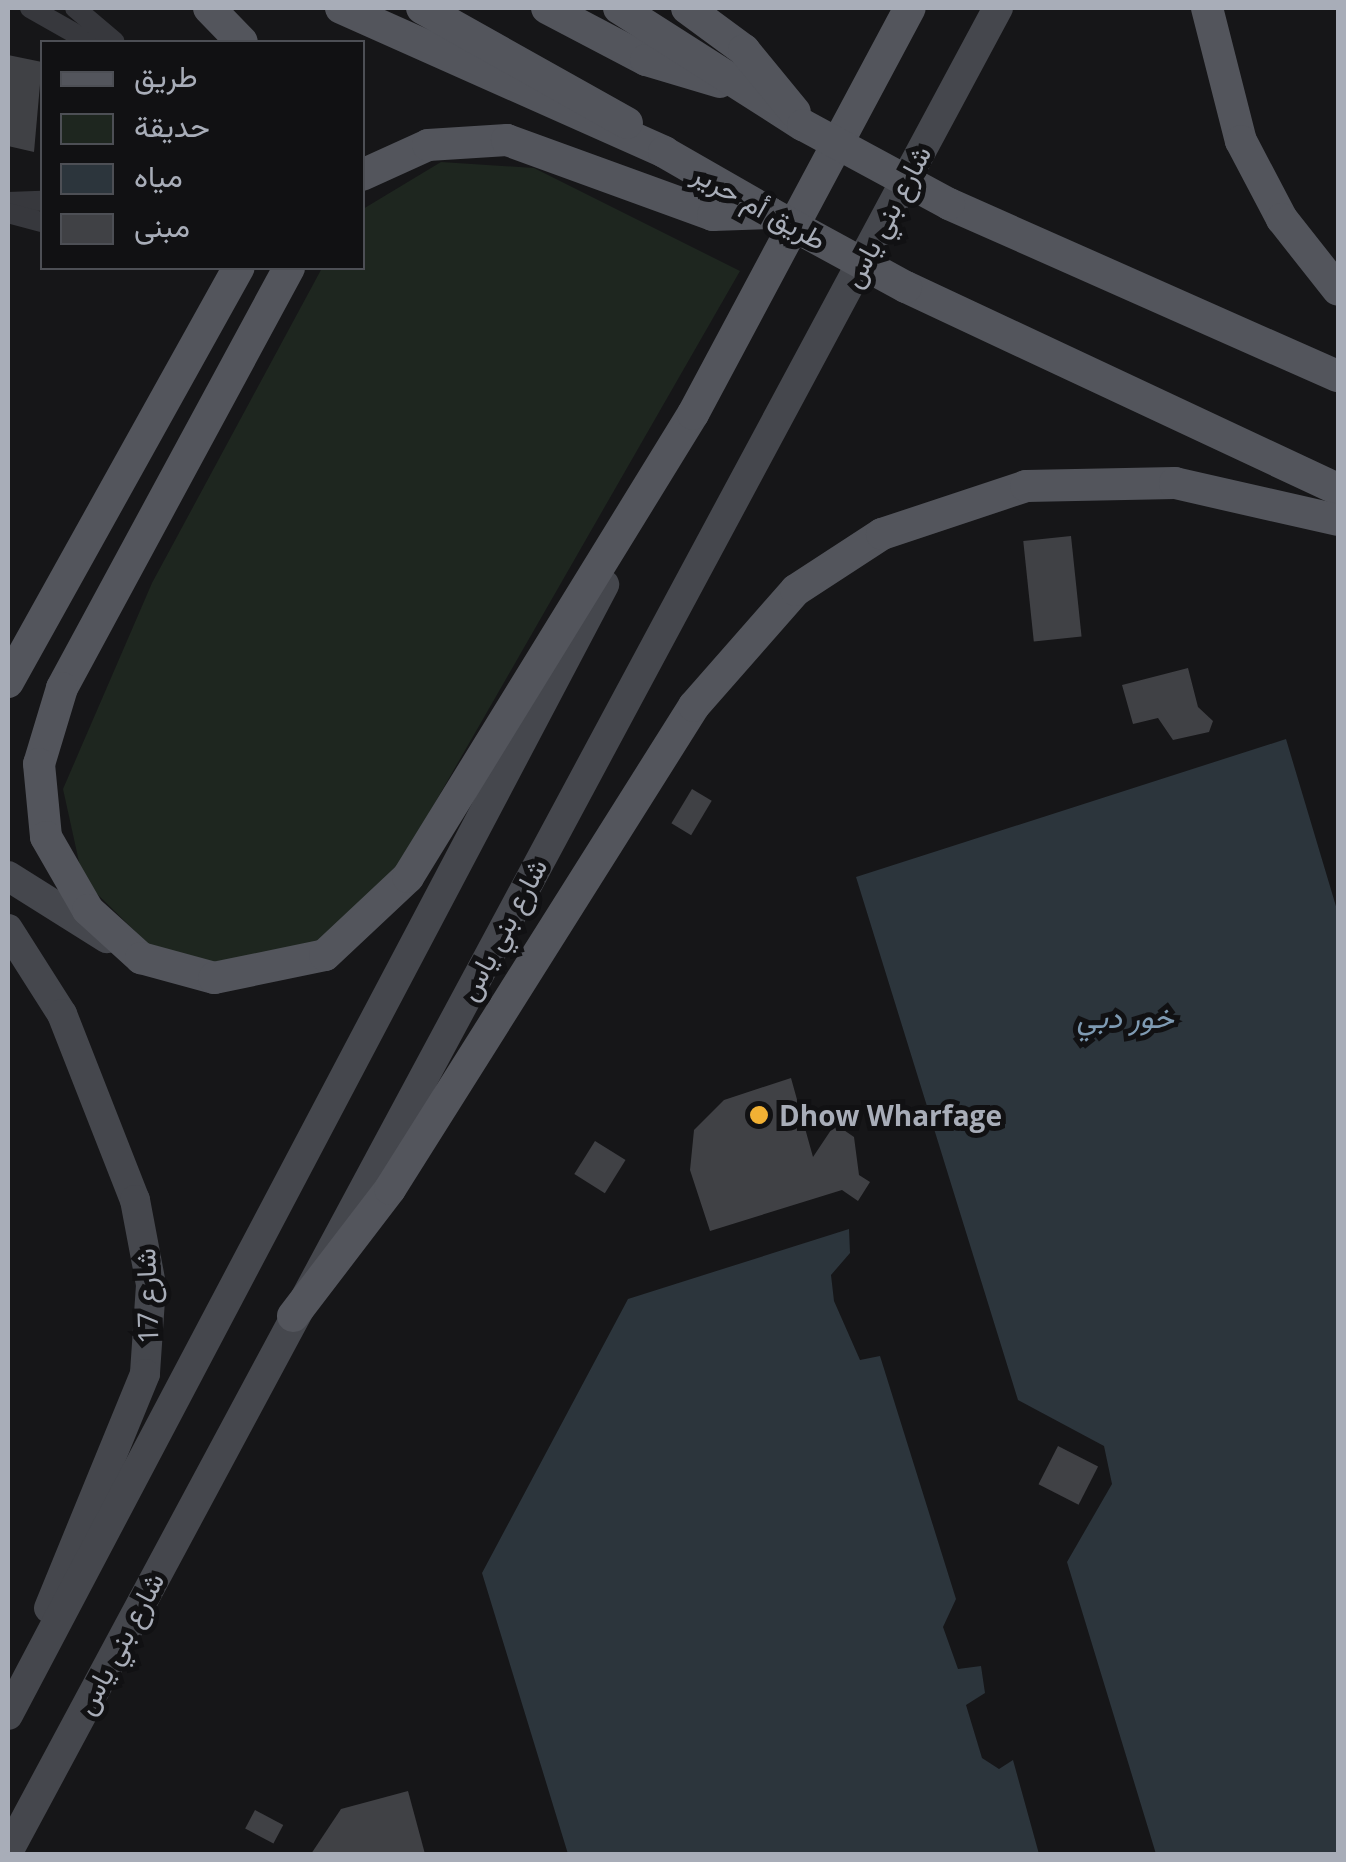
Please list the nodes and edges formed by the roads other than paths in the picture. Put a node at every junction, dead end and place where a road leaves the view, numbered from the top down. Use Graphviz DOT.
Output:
graph roads {
  1 [pos="30,8"];
  2 [pos="75,8"];
  3 [pos="209,8"];
  4 [pos="341,8"];
  5 [pos="422,8"];
  6 [pos="547,8"];
  7 [pos="619,8"];
  8 [pos="687,8"];
  9 [pos="910,8"];
  10 [pos="998,8"];
  11 [pos="1208,8"];
  12 [pos="86,40"];
  13 [pos="113,40"];
  14 [pos="240,40"];
  15 [pos="740,85"];
  16 [pos="803,125"];
  17 [pos="664,152"];
  18 [pos="365,174"];
  19 [pos="40,200"];
  20 [pos="8,202"];
  21 [pos="8,213"];
  22 [pos="770,213"];
  23 [pos="40,221"];
  24 [pos="237,270"];
  25 [pos="288,270"];
  26 [pos="1338,290"];
  27 [pos="1338,376"];
  28 [pos="694,414"];
  29 [pos="1338,489"];
  30 [pos="1338,520"];
  31 [pos="8,682"];
  32 [pos="8,876"];
  33 [pos="8,929"];
  34 [pos="114,942"];
  35 [pos="293,1316"];
  36 [pos="32,1674"];
  37 [pos="8,1715"];
  38 [pos="8,1852"];
  1 -- 12 [label="street"];
  2 -- 13 [label="street"];
  3 -- 14 [label="main road"];
  4 -- 17 [label="main road, طريق أم حرير"];
  5 -- 17 [label="main road"];
  6 -- 15 [label="main road"];
  7 -- 15 [label="main road"];
  8 -- 16 [label="main road"];
  9 -- 28 [label="main road"];
  10 -- 35 [label="main road, شارع بني ياس"];
  11 -- 26 [label="main road"];
  15 -- 16 [label="main road"];
  16 -- 27 [label="main road, bridge"];
  17 -- 22 [label="main road, طريق أم حرير"];
  18 -- 22 [label="main road"];
  19 -- 20 [label="street"];
  21 -- 23 [label="street"];
  22 -- 29 [label="main road, طريق أم حرير, bridge"];
  24 -- 31 [label="main road"];
  25 -- 34 [label="main road"];
  28 -- 34 [label="main road"];
  28 -- 36 [label="main road"];
  30 -- 35 [label="main road"];
  32 -- 34 [label="main road"];
  33 -- 36 [label="main road, شارع 17"];
  35 -- 38 [label="main road, شارع بني ياس"];
  36 -- 37 [label="main road"];
}
